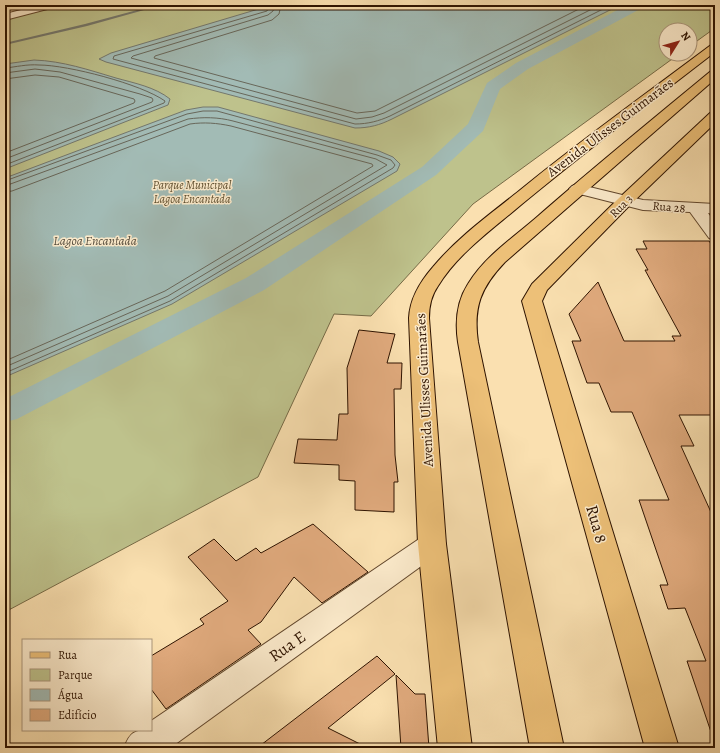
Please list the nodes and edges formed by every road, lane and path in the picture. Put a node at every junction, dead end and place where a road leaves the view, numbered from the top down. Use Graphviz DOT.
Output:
graph roads {
  1 [pos="52,5"];
  2 [pos="5,17"];
  3 [pos="715,47"];
  4 [pos="715,74"];
  5 [pos="715,116"];
  6 [pos="542,180"];
  7 [pos="577,189"];
  8 [pos="624,202"];
  9 [pos="696,209"];
  10 [pos="715,209"];
  11 [pos="715,234"];
  12 [pos="532,300"];
  13 [pos="432,544"];
  14 [pos="141,748"];
  15 [pos="455,748"];
  16 [pos="546,748"];
  17 [pos="662,748"];
  1 -- 2 [label="street"];
  3 -- 6 [label="main road, Avenida Ulisses Guimarães"];
  4 -- 7 [label="main road, Avenida Ulisses Guimarães"];
  5 -- 8 [label="main road, Rua 3"];
  6 -- 7 [label="main road"];
  6 -- 13 [label="main road, Avenida Ulisses Guimarães"];
  7 -- 8 [label="street, Rua 28"];
  7 -- 16 [label="main road, Avenida Ulisses Guimarães"];
  8 -- 9 [label="street, Rua 28"];
  8 -- 12 [label="main road, Rua 3"];
  9 -- 10 [label="street, Rua 28"];
  9 -- 11 [label="street"];
  12 -- 17 [label="main road, Rua 8"];
  13 -- 14 [label="street, Rua E"];
  13 -- 15 [label="main road, Avenida Ulisses Guimarães"];
}
